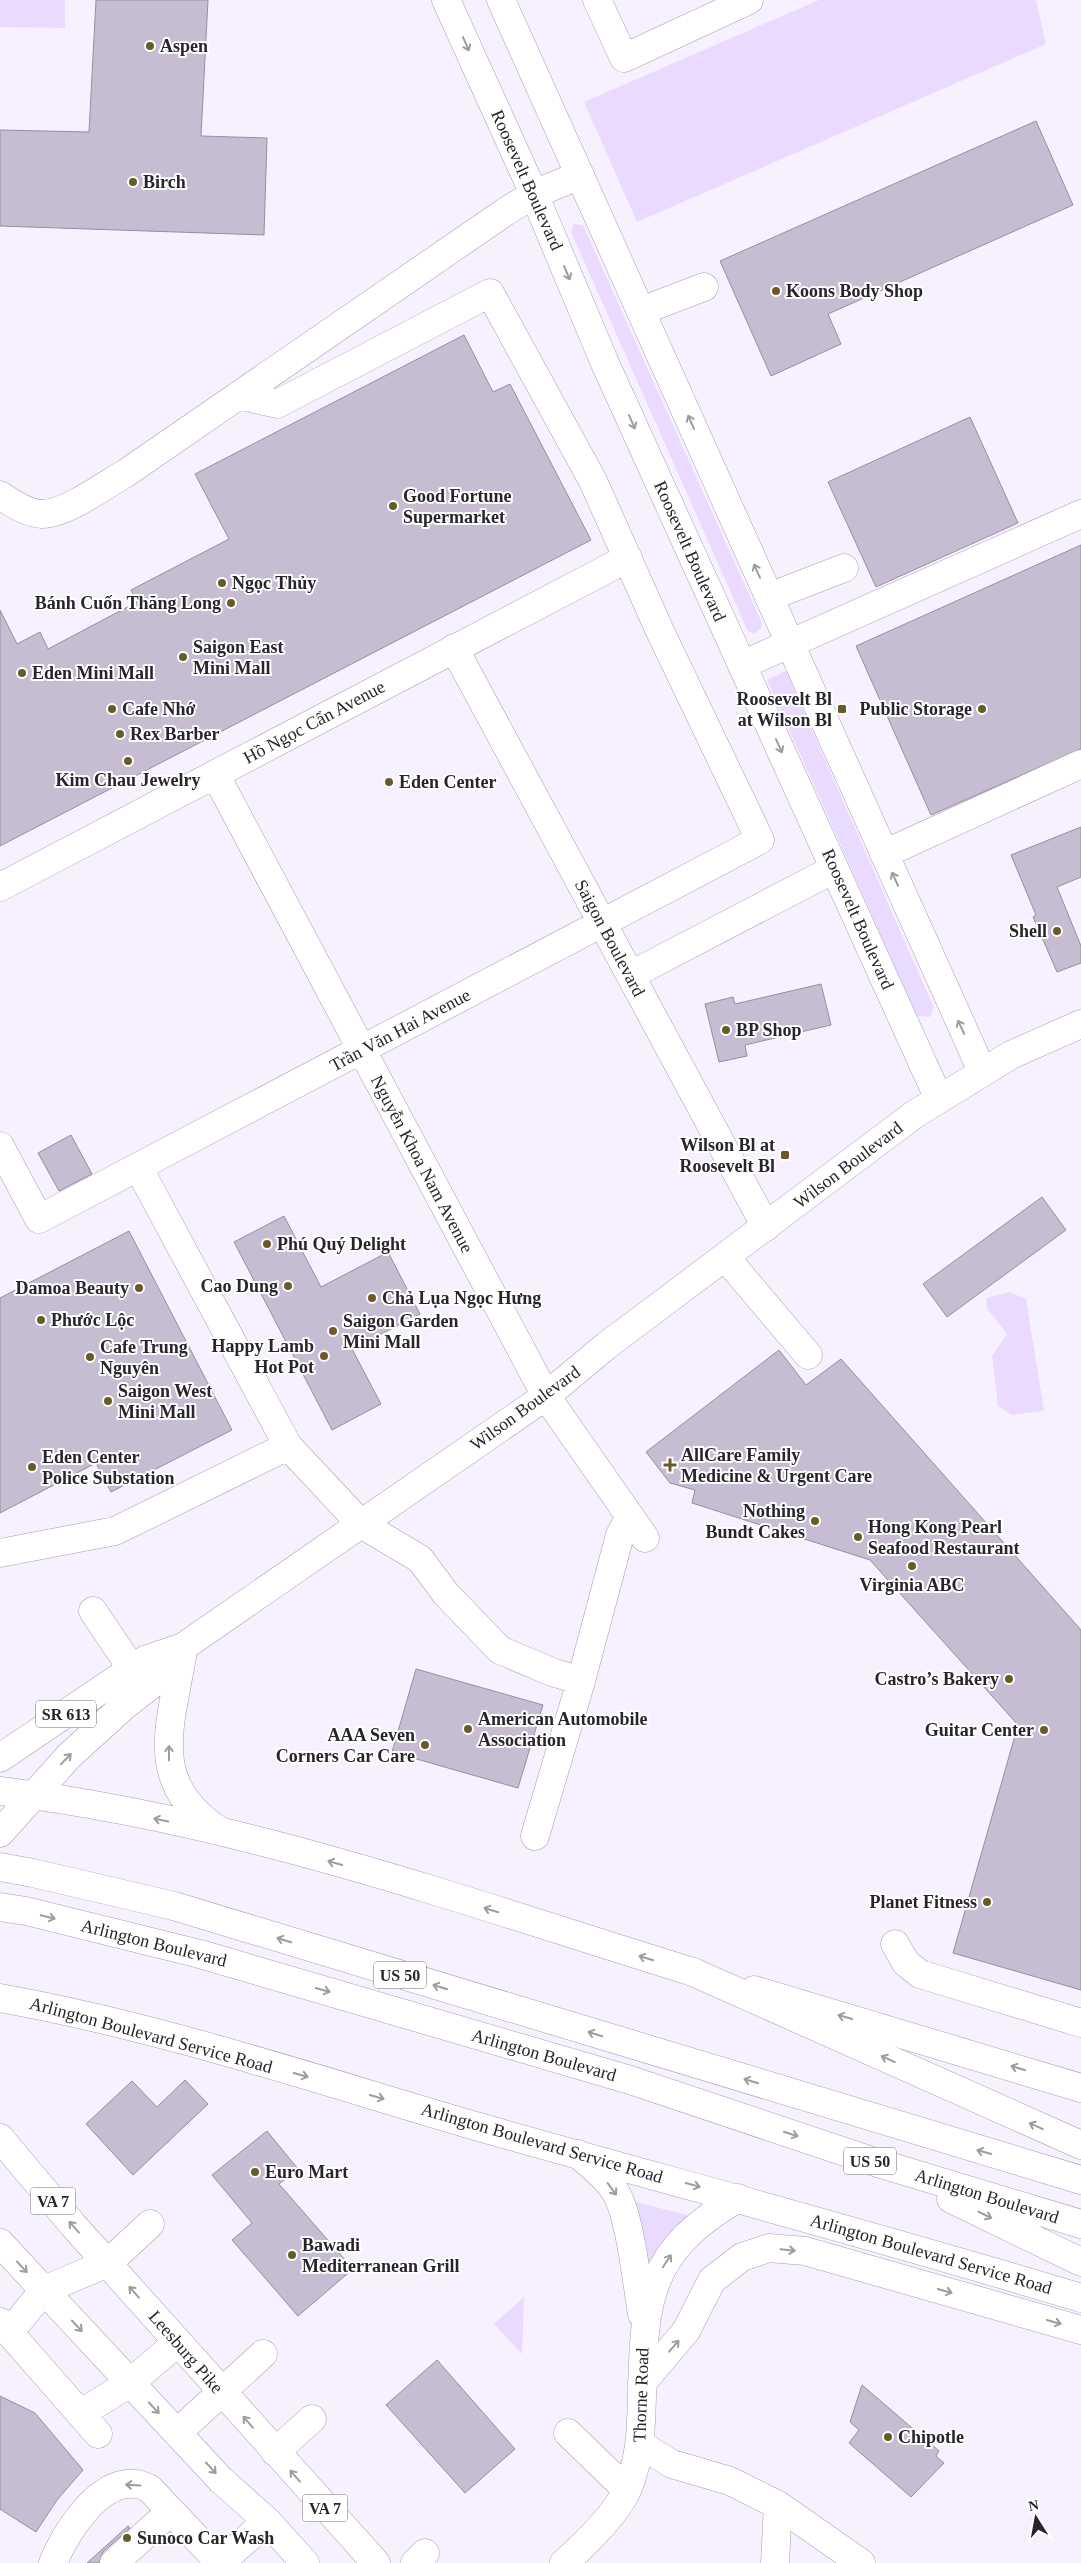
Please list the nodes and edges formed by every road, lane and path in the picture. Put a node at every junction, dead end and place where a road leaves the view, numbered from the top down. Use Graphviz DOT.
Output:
graph roads {
  1 [pos="446,0"];
  2 [pos="501,0"];
  3 [pos="597,0"];
  4 [pos="749,0"];
  5 [pos="580,175"];
  6 [pos="534,194"];
  7 [pos="704,287"];
  8 [pos="641,312"];
  9 [pos="239,395"];
  10 [pos="0,495"];
  11 [pos="1081,514"];
  12 [pos="628,558"];
  13 [pos="844,568"];
  14 [pos="769,598"];
  15 [pos="790,643"];
  16 [pos="454,648"];
  17 [pos="742,665"];
  18 [pos="1081,764"];
  19 [pos="215,774"];
  20 [pos="884,854"];
  21 [pos="834,868"];
  22 [pos="0,887"];
  23 [pos="602,923"];
  24 [pos="631,975"];
  25 [pos="1081,1024"];
  26 [pos="362,1050"];
  27 [pos="982,1072"];
  28 [pos="939,1099"];
  29 [pos="0,1146"];
  30 [pos="138,1167"];
  31 [pos="766,1227"];
  32 [pos="726,1258"];
  33 [pos="808,1355"];
  34 [pos="546,1396"];
  35 [pos="288,1446"];
  36 [pos="630,1516"];
  37 [pos="361,1524"];
  38 [pos="645,1538"];
  39 [pos="0,1553"];
  40 [pos="93,1611"];
  41 [pos="184,1647"];
  42 [pos="132,1669"];
  43 [pos="581,1681"];
  44 [pos="0,1758"];
  45 [pos="0,1791"];
  46 [pos="33,1795"];
  47 [pos="0,1833"];
  48 [pos="222,1833"];
  49 [pos="535,1836"];
  50 [pos="0,1867"];
  51 [pos="0,1908"];
  52 [pos="895,1944"];
  53 [pos="693,1972"];
  54 [pos="0,1998"];
  55 [pos="33,2004"];
  56 [pos="0,2019"];
  57 [pos="1081,2023"];
  58 [pos="1081,2088"];
  59 [pos="0,2137"];
  60 [pos="1081,2145"];
  61 [pos="578,2154"];
  62 [pos="878,2163"];
  63 [pos="1081,2180"];
  64 [pos="738,2198"];
  65 [pos="150,2224"];
  66 [pos="1081,2224"];
  67 [pos="0,2243"];
  68 [pos="1081,2262"];
  69 [pos="108,2263"];
  70 [pos="44,2290"];
  71 [pos="1081,2298"];
  72 [pos="644,2323"];
  73 [pos="5,2327"];
  74 [pos="1081,2330"];
  75 [pos="178,2342"];
  76 [pos="263,2354"];
  77 [pos="130,2383"];
  78 [pos="642,2383"];
  79 [pos="222,2392"];
  80 [pos="80,2414"];
  81 [pos="312,2418"];
  82 [pos="177,2433"];
  83 [pos="568,2433"];
  84 [pos="98,2434"];
  85 [pos="641,2445"];
  86 [pos="275,2452"];
  87 [pos="627,2490"];
  88 [pos="778,2505"];
  89 [pos="171,2511"];
  90 [pos="267,2521"];
  91 [pos="53,2563"];
  92 [pos="114,2563"];
  93 [pos="220,2563"];
  94 [pos="304,2563"];
  95 [pos="376,2563"];
  96 [pos="564,2563"];
  97 [pos="775,2563"];
  98 [pos="861,2563"];
  1 -- 6 [label="main road, Roosevelt Boulevard, one-way"];
  2 -- 5 [label="main road"];
  3 -- 4 [label="main road"];
  5 -- 6 [label="main road"];
  5 -- 8 [label="main road"];
  6 -- 9 [label="main road"];
  6 -- 17 [label="main road, Roosevelt Boulevard, one-way"];
  7 -- 8 [label="main road"];
  14 -- 8 [label="main road, one-way"];
  9 -- 10 [label="main road"];
  9 -- 12 [label="main road"];
  11 -- 15 [label="main road"];
  12 -- 16 [label="main road, Hồ Ngọc Cẩn Avenue"];
  12 -- 23 [label="main road, Trần Văn Hai Avenue"];
  13 -- 14 [label="main road"];
  14 -- 15 [label="main road"];
  15 -- 17 [label="main road"];
  15 -- 20 [label="main road"];
  16 -- 19 [label="main road, Hồ Ngọc Cẩn Avenue"];
  16 -- 23 [label="main road, Saigon Boulevard"];
  17 -- 21 [label="main road, Roosevelt Boulevard, one-way"];
  18 -- 20 [label="main road"];
  19 -- 22 [label="main road, Hồ Ngọc Cẩn Avenue"];
  19 -- 26 [label="main road, Nguyễn Khoa Nam Avenue"];
  27 -- 20 [label="main road, one-way"];
  21 -- 24 [label="main road"];
  21 -- 28 [label="main road, Roosevelt Boulevard"];
  23 -- 24 [label="main road, Saigon Boulevard"];
  23 -- 26 [label="main road, Trần Văn Hai Avenue"];
  24 -- 31 [label="main road, Saigon Boulevard"];
  25 -- 27 [label="main road, Wilson Boulevard / SR 613"];
  26 -- 30 [label="main road, Trần Văn Hai Avenue"];
  26 -- 34 [label="main road, Nguyễn Khoa Nam Avenue"];
  27 -- 28 [label="main road, Wilson Boulevard / SR 613"];
  28 -- 31 [label="main road, Wilson Boulevard / SR 613"];
  29 -- 30 [label="main road, Trần Văn Hai Avenue"];
  30 -- 35 [label="main road"];
  31 -- 32 [label="main road, Wilson Boulevard / SR 613"];
  32 -- 33 [label="main road"];
  32 -- 34 [label="main road, Wilson Boulevard / SR 613"];
  34 -- 36 [label="main road, Nguyễn Khoa Nam Avenue"];
  34 -- 37 [label="main road, Wilson Boulevard / SR 613"];
  35 -- 37 [label="main road"];
  35 -- 39 [label="main road"];
  36 -- 38 [label="main road, Nguyễn Khoa Nam Avenue"];
  36 -- 43 [label="main road"];
  37 -- 41 [label="main road, Wilson Boulevard / SR 613"];
  37 -- 43 [label="main road"];
  40 -- 42 [label="main road"];
  41 -- 42 [label="main road, SR 613"];
  46 -- 41 [label="main road, Wilson Boulevard / SR 613, one-way"];
  48 -- 41 [label="main road, one-way"];
  42 -- 44 [label="main road, SR 613"];
  43 -- 49 [label="main road"];
  45 -- 46 [label="main road"];
  46 -- 47 [label="main road, Wilson Boulevard / SR 613"];
  48 -- 46 [label="main road, one-way"];
  53 -- 48 [label="main road, one-way"];
  63 -- 50 [label="main road, Arlington Boulevard / US 50, one-way"];
  51 -- 62 [label="main road, Arlington Boulevard / US 50, one-way"];
  52 -- 57 [label="main road"];
  58 -- 53 [label="main road, one-way"];
  60 -- 53 [label="main road, one-way"];
  54 -- 55 [label="main road, Arlington Boulevard Service Road"];
  55 -- 56 [label="main road"];
  55 -- 61 [label="main road, Arlington Boulevard Service Road, one-way"];
  69 -- 59 [label="main road, Leesburg Pike / VA 7, one-way"];
  61 -- 64 [label="main road, Arlington Boulevard Service Road, one-way"];
  61 -- 72 [label="main road, Thorne Road, one-way"];
  62 -- 66 [label="main road, Arlington Boulevard / US 50"];
  62 -- 68 [label="main road, one-way"];
  64 -- 71 [label="main road, Arlington Boulevard Service Road"];
  72 -- 64 [label="main road, Thorne Road, one-way"];
  65 -- 69 [label="main road"];
  67 -- 70 [label="main road, VA 7, one-way"];
  69 -- 70 [label="main road"];
  75 -- 69 [label="main road, Leesburg Pike / VA 7, one-way"];
  70 -- 73 [label="main road"];
  70 -- 77 [label="main road, VA 7, one-way"];
  72 -- 78 [label="main road, Thorne Road"];
  73 -- 80 [label="main road"];
  78 -- 74 [label="main road, one-way"];
  75 -- 77 [label="main road"];
  75 -- 79 [label="main road, Leesburg Pike / VA 7"];
  76 -- 79 [label="main road"];
  77 -- 80 [label="main road"];
  77 -- 82 [label="main road, VA 7, one-way"];
  78 -- 85 [label="main road, Thorne Road"];
  79 -- 82 [label="main road"];
  86 -- 79 [label="main road, Leesburg Pike / VA 7, one-way"];
  80 -- 84 [label="main road"];
  81 -- 86 [label="main road"];
  82 -- 90 [label="main road, VA 7, one-way"];
  83 -- 87 [label="main road"];
  85 -- 87 [label="main road, Thorne Road"];
  85 -- 88 [label="main road"];
  95 -- 86 [label="main road, Leesburg Pike / VA 7, one-way"];
  87 -- 96 [label="main road, Thorne Road"];
  88 -- 97 [label="main road"];
  88 -- 98 [label="main road"];
  89 -- 91 [label="main road, one-way"];
  89 -- 92 [label="main road"];
  89 -- 93 [label="main road"];
  90 -- 93 [label="main road"];
  90 -- 94 [label="main road, VA 7"];
}
